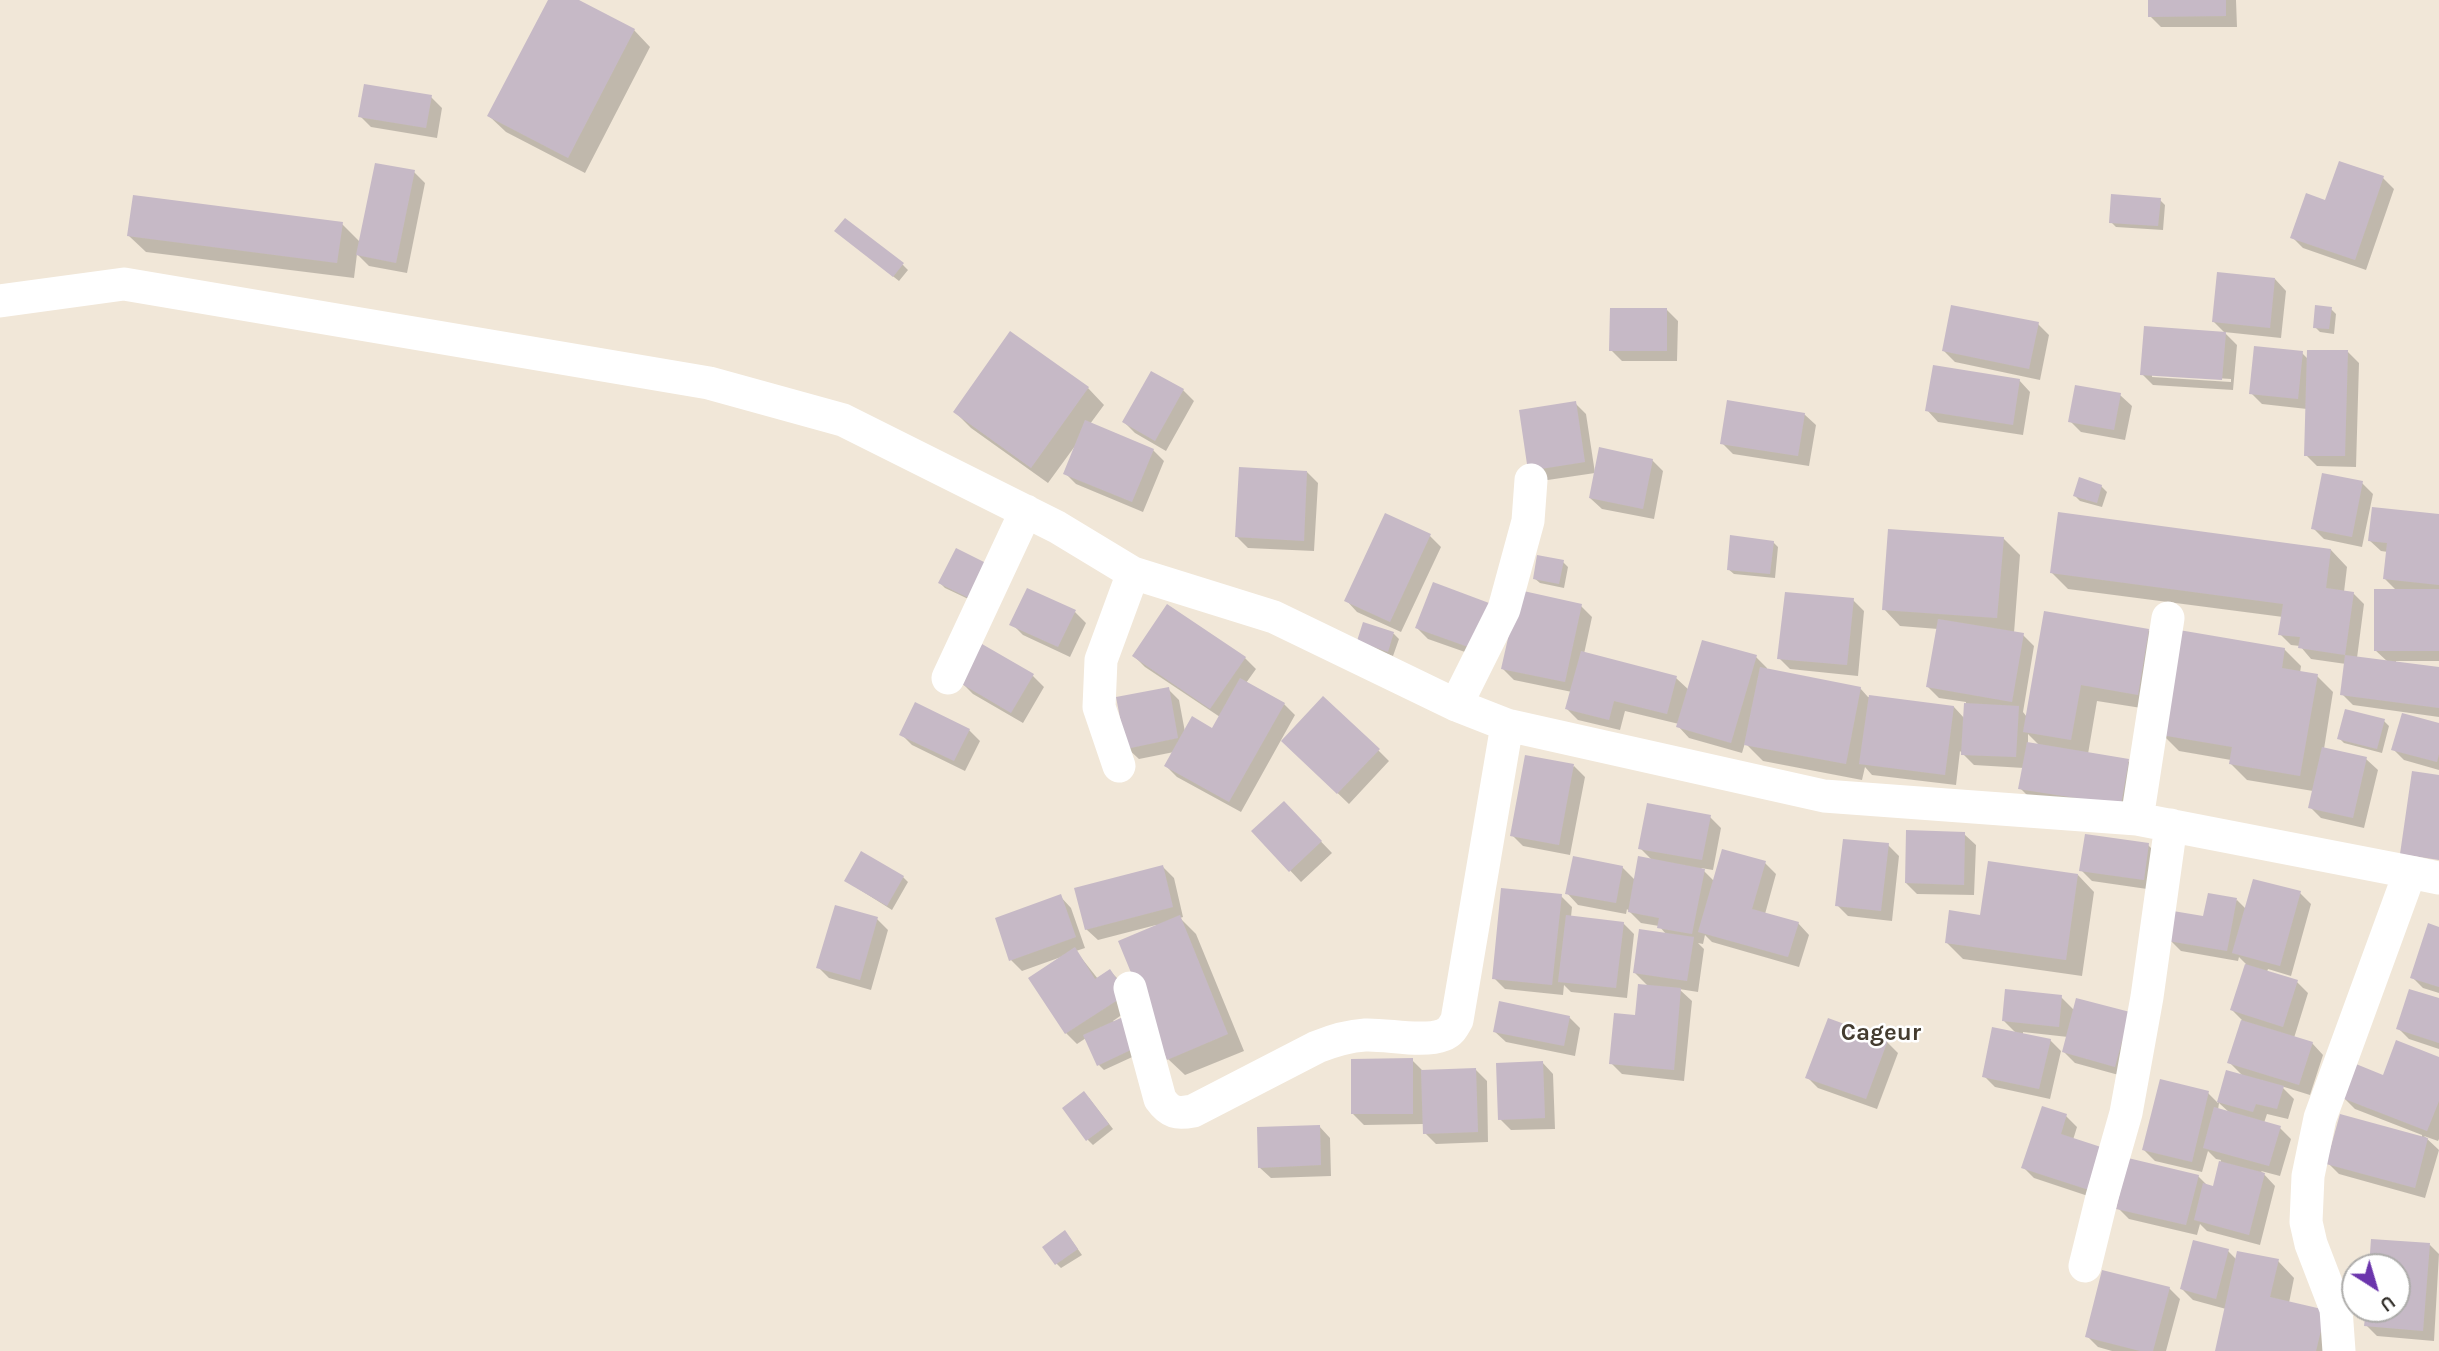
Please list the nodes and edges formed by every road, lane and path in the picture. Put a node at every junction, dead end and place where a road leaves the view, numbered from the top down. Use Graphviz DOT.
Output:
graph roads {
  1 [pos="0,301"];
  2 [pos="1531,480"];
  3 [pos="1026,511"];
  4 [pos="1133,573"];
  5 [pos="2168,618"];
  6 [pos="948,678"];
  7 [pos="1456,705"];
  8 [pos="1507,725"];
  9 [pos="1119,766"];
  10 [pos="2137,819"];
  11 [pos="2171,825"];
  12 [pos="2424,875"];
  13 [pos="1130,988"];
  14 [pos="2085,1266"];
  15 [pos="2339,1351"];
  1 -- 3 [label="street"];
  2 -- 7 [label="street"];
  3 -- 4 [label="street"];
  3 -- 6 [label="street"];
  4 -- 7 [label="street"];
  4 -- 9 [label="street"];
  5 -- 10 [label="street"];
  7 -- 8 [label="street"];
  8 -- 10 [label="street"];
  8 -- 13 [label="street"];
  10 -- 11 [label="street"];
  11 -- 12 [label="street"];
  11 -- 14 [label="street"];
  12 -- 15 [label="street"];
}
